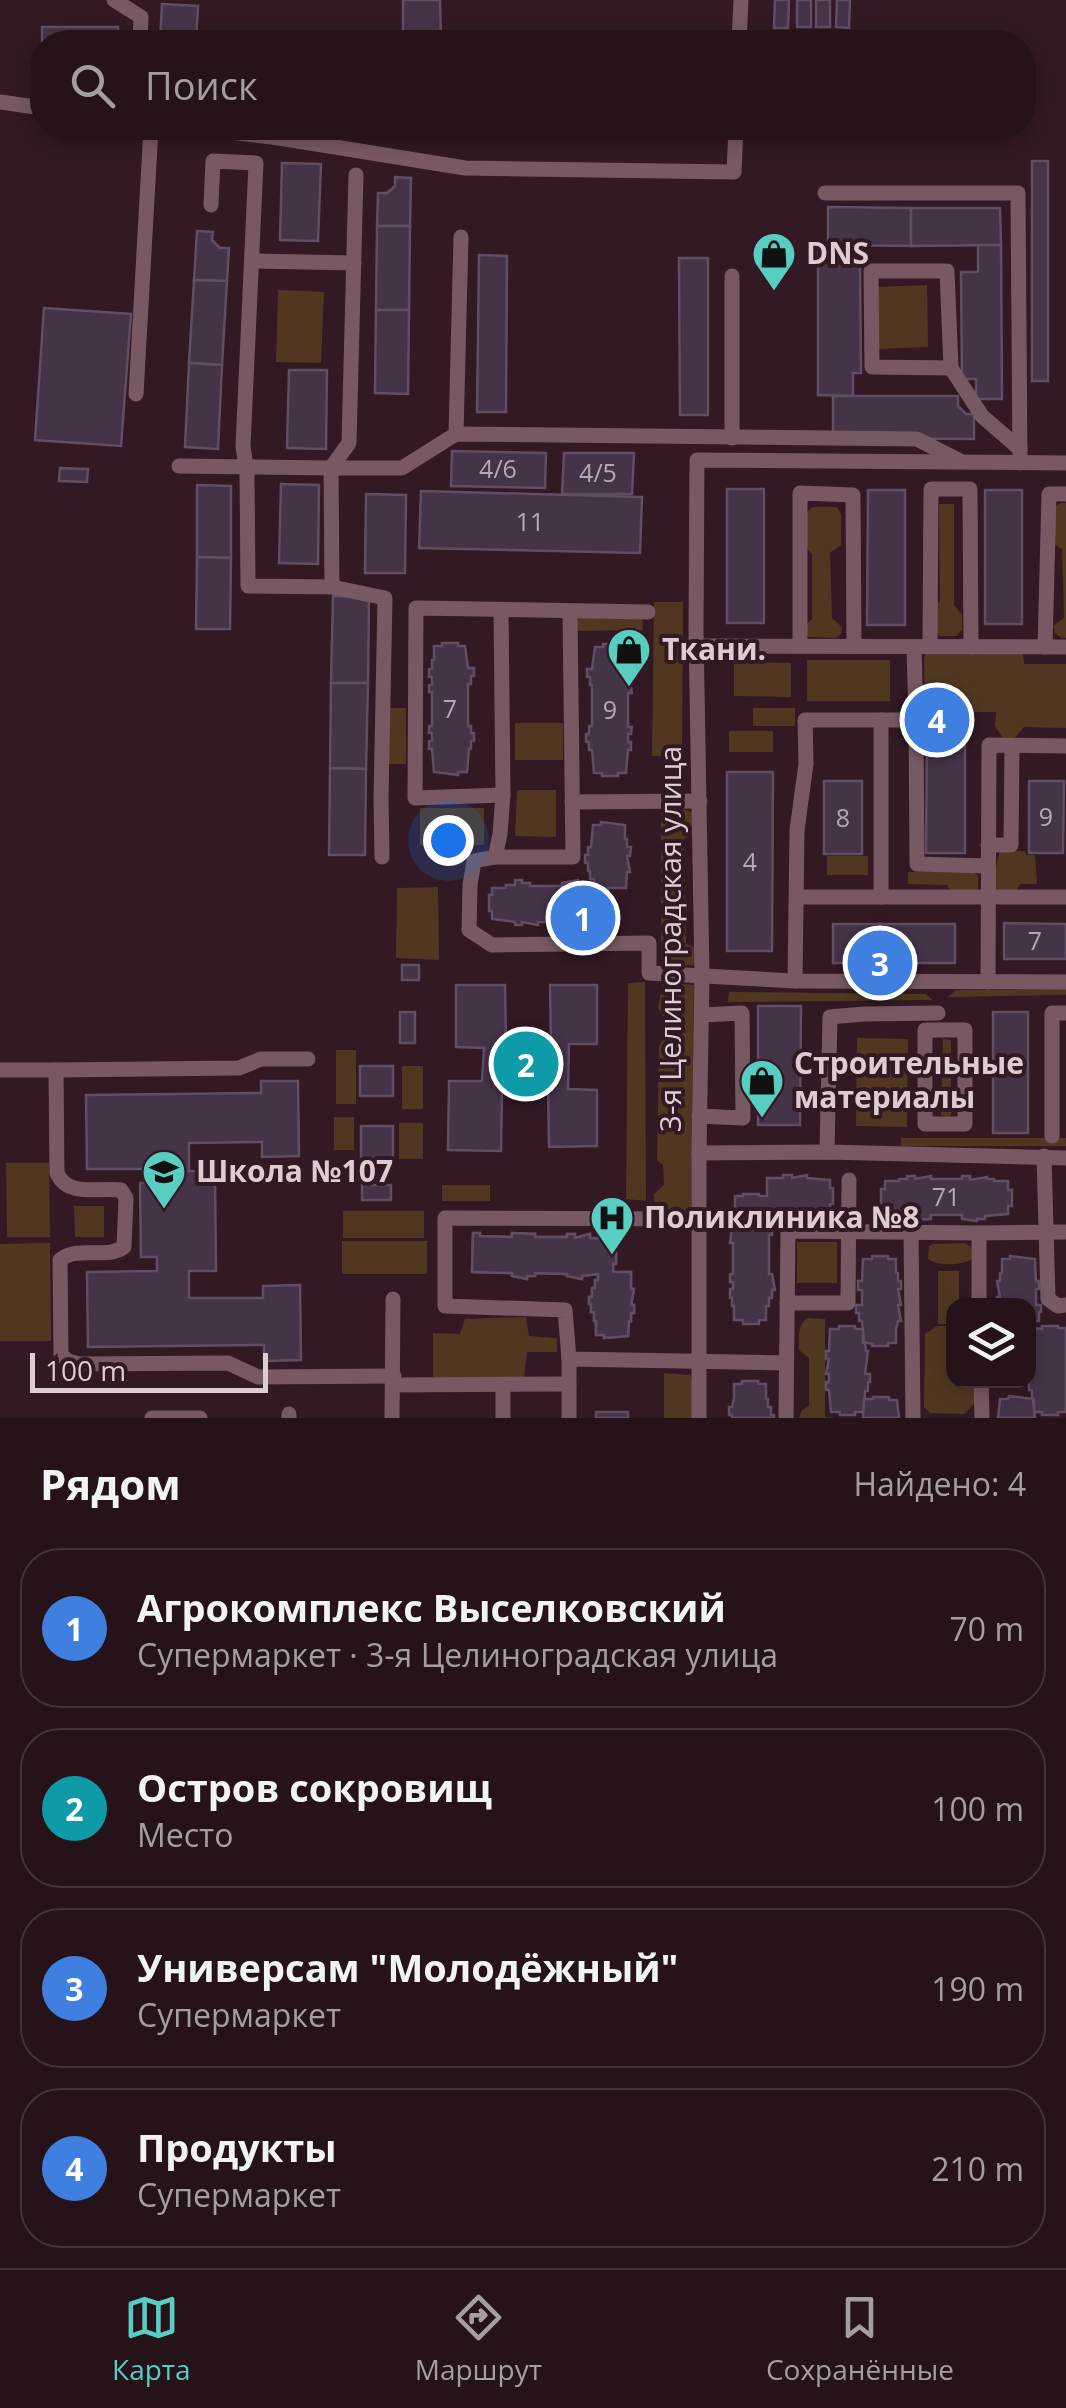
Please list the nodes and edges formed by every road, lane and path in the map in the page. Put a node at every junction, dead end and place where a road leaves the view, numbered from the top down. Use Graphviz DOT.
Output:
graph roads {
  1 [pos="114,0"];
  2 [pos="741,0"];
  3 [pos="140,30"];
  4 [pos="740,30"];
  5 [pos="0,102"];
  6 [pos="30,106"];
  7 [pos="150,140"];
  8 [pos="263,140"];
  9 [pos="289,140"];
  10 [pos="735,140"];
  11 [pos="256,163"];
  12 [pos="356,175"];
  13 [pos="826,193"];
  14 [pos="210,205"];
  15 [pos="461,237"];
  16 [pos="252,260"];
  17 [pos="354,263"];
  18 [pos="732,276"];
  19 [pos="950,368"];
  20 [pos="136,394"];
  21 [pos="456,434"];
  22 [pos="732,438"];
  23 [pos="1020,456"];
  24 [pos="964,462"];
  25 [pos="1066,463"];
  26 [pos="179,466"];
  27 [pos="246,467"];
  28 [pos="331,468"];
  29 [pos="1066,494"];
  30 [pos="332,587"];
  31 [pos="501,611"];
  32 [pos="570,612"];
  33 [pos="648,612"];
  34 [pos="696,646"];
  35 [pos="800,646"];
  36 [pos="854,646"];
  37 [pos="922,646"];
  38 [pos="972,647"];
  39 [pos="1045,647"];
  40 [pos="1066,647"];
  41 [pos="881,720"];
  42 [pos="916,720"];
  43 [pos="1012,746"];
  44 [pos="1066,746"];
  45 [pos="502,796"];
  46 [pos="700,801"];
  47 [pos="572,802"];
  48 [pos="988,846"];
  49 [pos="382,857"];
  50 [pos="496,857"];
  51 [pos="988,866"];
  52 [pos="988,896"];
  53 [pos="797,897"];
  54 [pos="881,897"];
  55 [pos="1066,897"];
  56 [pos="702,975"];
  57 [pos="795,981"];
  58 [pos="939,982"];
  59 [pos="988,982"];
  60 [pos="1066,982"];
  61 [pos="1066,1013"];
  62 [pos="702,1014"];
  63 [pos="938,1021"];
  64 [pos="308,1059"];
  65 [pos="0,1070"];
  66 [pos="56,1070"];
  67 [pos="699,1116"];
  68 [pos="1052,1136"];
  69 [pos="699,1152"];
  70 [pos="827,1152"];
  71 [pos="1044,1156"];
  72 [pos="1066,1158"];
  73 [pos="849,1180"];
  74 [pos="700,1219"];
  75 [pos="850,1232"];
  76 [pos="912,1232"];
  77 [pos="1046,1232"];
  78 [pos="1066,1232"];
  79 [pos="979,1234"];
  80 [pos="979,1298"];
  81 [pos="392,1299"];
  82 [pos="787,1303"];
  83 [pos="1066,1306"];
  84 [pos="569,1359"];
  85 [pos="699,1361"];
  86 [pos="786,1363"];
  87 [pos="394,1380"];
  88 [pos="568,1384"];
  89 [pos="502,1385"];
  90 [pos="981,1388"];
  91 [pos="152,1418"];
  92 [pos="200,1418"];
  93 [pos="392,1418"];
  94 [pos="503,1418"];
  95 [pos="569,1418"];
  96 [pos="699,1418"];
  97 [pos="786,1418"];
  98 [pos="913,1418"];
  99 [pos="982,1418"];
  1 -- 3 [label="street"];
  2 -- 4 [label="street"];
  5 -- 6 [label="street"];
  7 -- 20 [label="street"];
  8 -- 11 [label="street"];
  9 -- 10 [label="street"];
  11 -- 14 [label="street"];
  11 -- 16 [label="street"];
  12 -- 17 [label="street"];
  13 -- 23 [label="street"];
  15 -- 21 [label="street"];
  16 -- 17 [label="street"];
  16 -- 27 [label="street"];
  17 -- 28 [label="street"];
  18 -- 22 [label="street"];
  19 -- 19 [label="street"];
  19 -- 23 [label="street"];
  21 -- 22 [label="street"];
  21 -- 28 [label="street"];
  22 -- 24 [label="street"];
  23 -- 24 [label="street"];
  23 -- 25 [label="street"];
  24 -- 34 [label="street, 3-я Целиноградская улица"];
  26 -- 27 [label="street"];
  27 -- 28 [label="street"];
  27 -- 30 [label="street"];
  28 -- 30 [label="street"];
  29 -- 39 [label="street"];
  30 -- 49 [label="street"];
  31 -- 32 [label="street"];
  31 -- 45 [label="street"];
  31 -- 45 [label="street"];
  32 -- 33 [label="street"];
  32 -- 47 [label="street"];
  34 -- 35 [label="street"];
  34 -- 46 [label="street, 3-я Целиноградская улица"];
  35 -- 36 [label="street"];
  35 -- 36 [label="street"];
  36 -- 37 [label="street"];
  37 -- 38 [label="street"];
  37 -- 38 [label="street"];
  37 -- 42 [label="street"];
  38 -- 39 [label="street"];
  39 -- 40 [label="street"];
  41 -- 42 [label="street"];
  41 -- 53 [label="street"];
  41 -- 54 [label="street"];
  42 -- 51 [label="street"];
  43 -- 44 [label="street"];
  43 -- 48 [label="street"];
  43 -- 48 [label="street"];
  45 -- 50 [label="street"];
  46 -- 47 [label="street"];
  46 -- 56 [label="street, 3-я Целиноградская улица"];
  47 -- 50 [label="street"];
  48 -- 51 [label="street"];
  50 -- 56 [label="street"];
  51 -- 52 [label="street"];
  52 -- 54 [label="street"];
  52 -- 55 [label="street"];
  52 -- 59 [label="street"];
  53 -- 54 [label="street"];
  53 -- 57 [label="street"];
  56 -- 57 [label="street"];
  56 -- 62 [label="street, 3-я Целиноградская улица"];
  57 -- 58 [label="street"];
  58 -- 59 [label="street"];
  58 -- 63 [label="street"];
  59 -- 60 [label="street"];
  61 -- 68 [label="street"];
  62 -- 67 [label="street, 3-я Целиноградская улица"];
  62 -- 67 [label="street"];
  63 -- 63 [label="street"];
  63 -- 70 [label="street"];
  64 -- 66 [label="street"];
  65 -- 66 [label="street"];
  66 -- 87 [label="street"];
  67 -- 69 [label="street, 3-я Целиноградская улица"];
  69 -- 70 [label="street"];
  69 -- 74 [label="street, 3-я Целиноградская улица"];
  70 -- 71 [label="street"];
  71 -- 72 [label="street"];
  71 -- 77 [label="street"];
  73 -- 75 [label="street"];
  74 -- 84 [label="street"];
  74 -- 85 [label="street, 3-я Целиноградская улица"];
  75 -- 76 [label="street"];
  75 -- 82 [label="street"];
  75 -- 82 [label="street"];
  76 -- 79 [label="street"];
  76 -- 98 [label="street"];
  77 -- 78 [label="street"];
  77 -- 79 [label="street"];
  77 -- 83 [label="street"];
  79 -- 80 [label="street"];
  81 -- 87 [label="street"];
  82 -- 86 [label="street"];
  84 -- 85 [label="street"];
  84 -- 88 [label="street"];
  85 -- 86 [label="street"];
  85 -- 96 [label="street, 3-я Целиноградская улица"];
  86 -- 97 [label="street"];
  87 -- 89 [label="street"];
  87 -- 93 [label="street"];
  88 -- 89 [label="street"];
  88 -- 95 [label="street"];
  89 -- 94 [label="street"];
  90 -- 99 [label="street"];
  91 -- 92 [label="street"];
}
